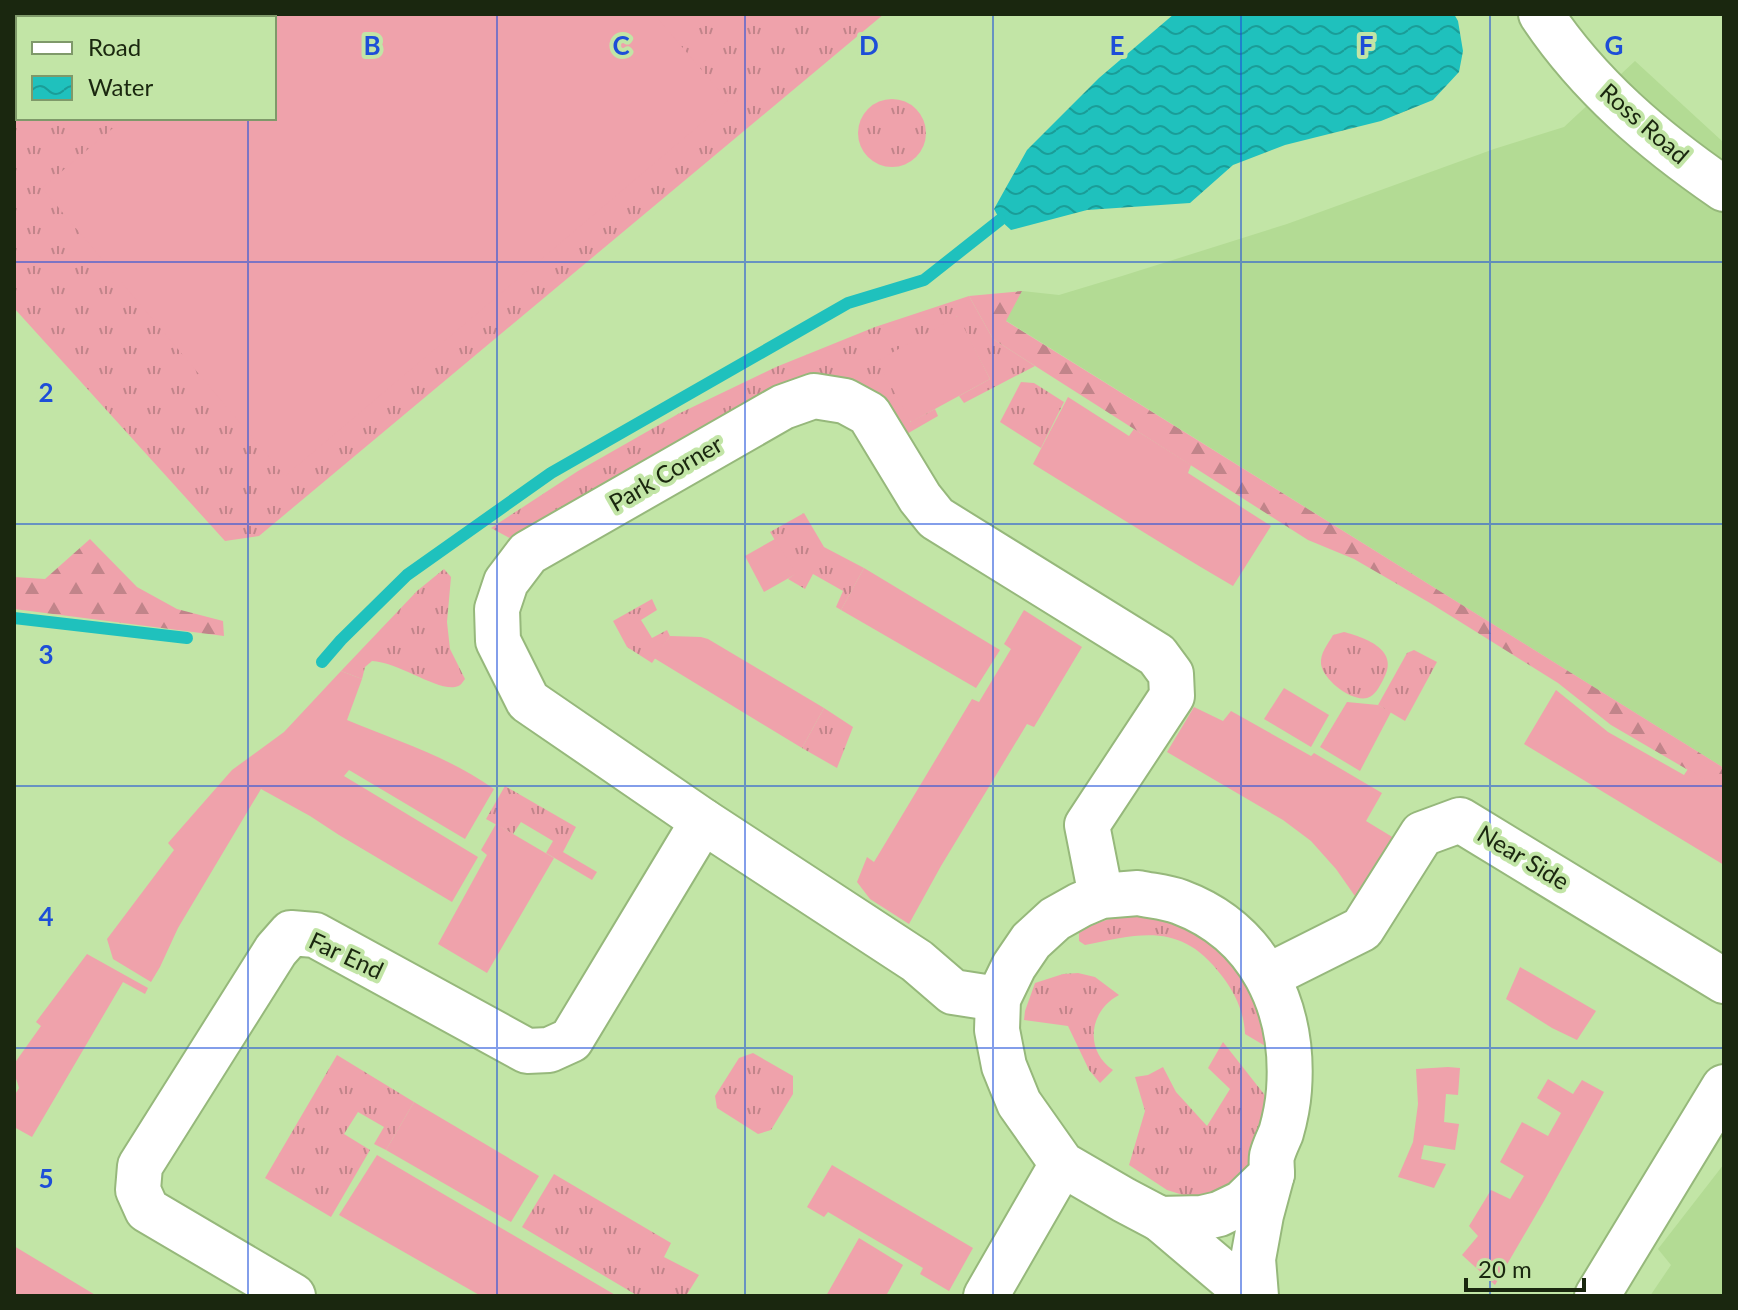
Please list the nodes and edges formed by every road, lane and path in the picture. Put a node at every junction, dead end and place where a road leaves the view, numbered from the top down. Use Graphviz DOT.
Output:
graph roads {
  1 [pos="1541,14"];
  2 [pos="1724,189"];
  3 [pos="703,821"];
  4 [pos="1101,896"];
  5 [pos="1268,976"];
  6 [pos="1724,981"];
  7 [pos="998,999"];
  8 [pos="1724,1087"];
  9 [pos="1062,1164"];
  10 [pos="1272,1174"];
  11 [pos="1160,1219"];
  12 [pos="1251,1294"];
  13 [pos="293,1296"];
  14 [pos="986,1296"];
  15 [pos="1597,1296"];
  1 -- 2 [label="street, Ross Road"];
  3 -- 4 [label="street, Park Corner"];
  3 -- 7 [label="street, Park Corner"];
  3 -- 13 [label="street, Far End"];
  4 -- 5 [label="street"];
  4 -- 7 [label="street"];
  5 -- 6 [label="street, Near Side"];
  5 -- 10 [label="street"];
  7 -- 9 [label="street"];
  8 -- 15 [label="street"];
  9 -- 11 [label="street"];
  9 -- 14 [label="street"];
  10 -- 11 [label="street"];
  10 -- 12 [label="street"];
  11 -- 12 [label="street"];
}
